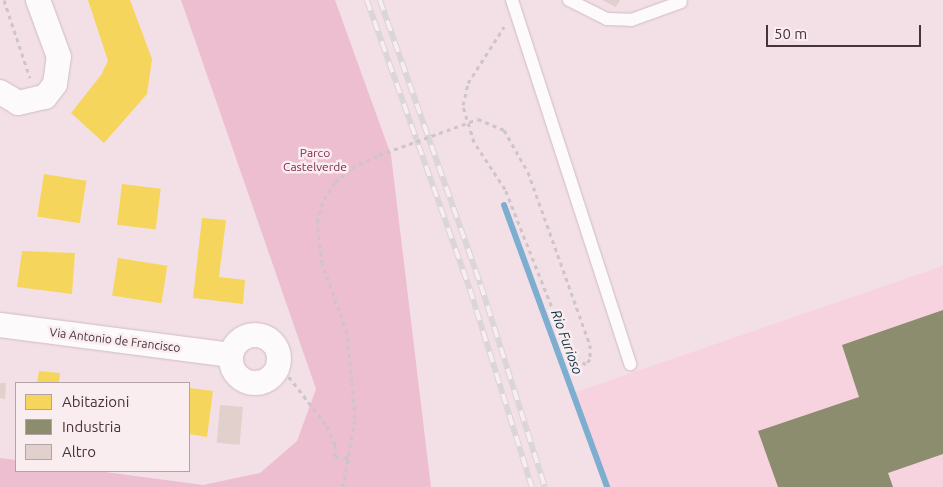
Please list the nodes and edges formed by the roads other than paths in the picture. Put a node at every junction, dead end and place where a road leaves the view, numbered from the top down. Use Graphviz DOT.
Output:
graph roads {
  1 [pos="38,0"];
  2 [pos="570,0"];
  3 [pos="681,2"];
  4 [pos="514,4"];
  5 [pos="0,92"];
  6 [pos="0,325"];
  7 [pos="231,355"];
  8 [pos="630,364"];
  1 -- 5 [label="street"];
  2 -- 3 [label="lane"];
  4 -- 8 [label="lane"];
  6 -- 7 [label="street, Via Antonio de Francisco"];
  7 -- 7 [label="street"];
}
